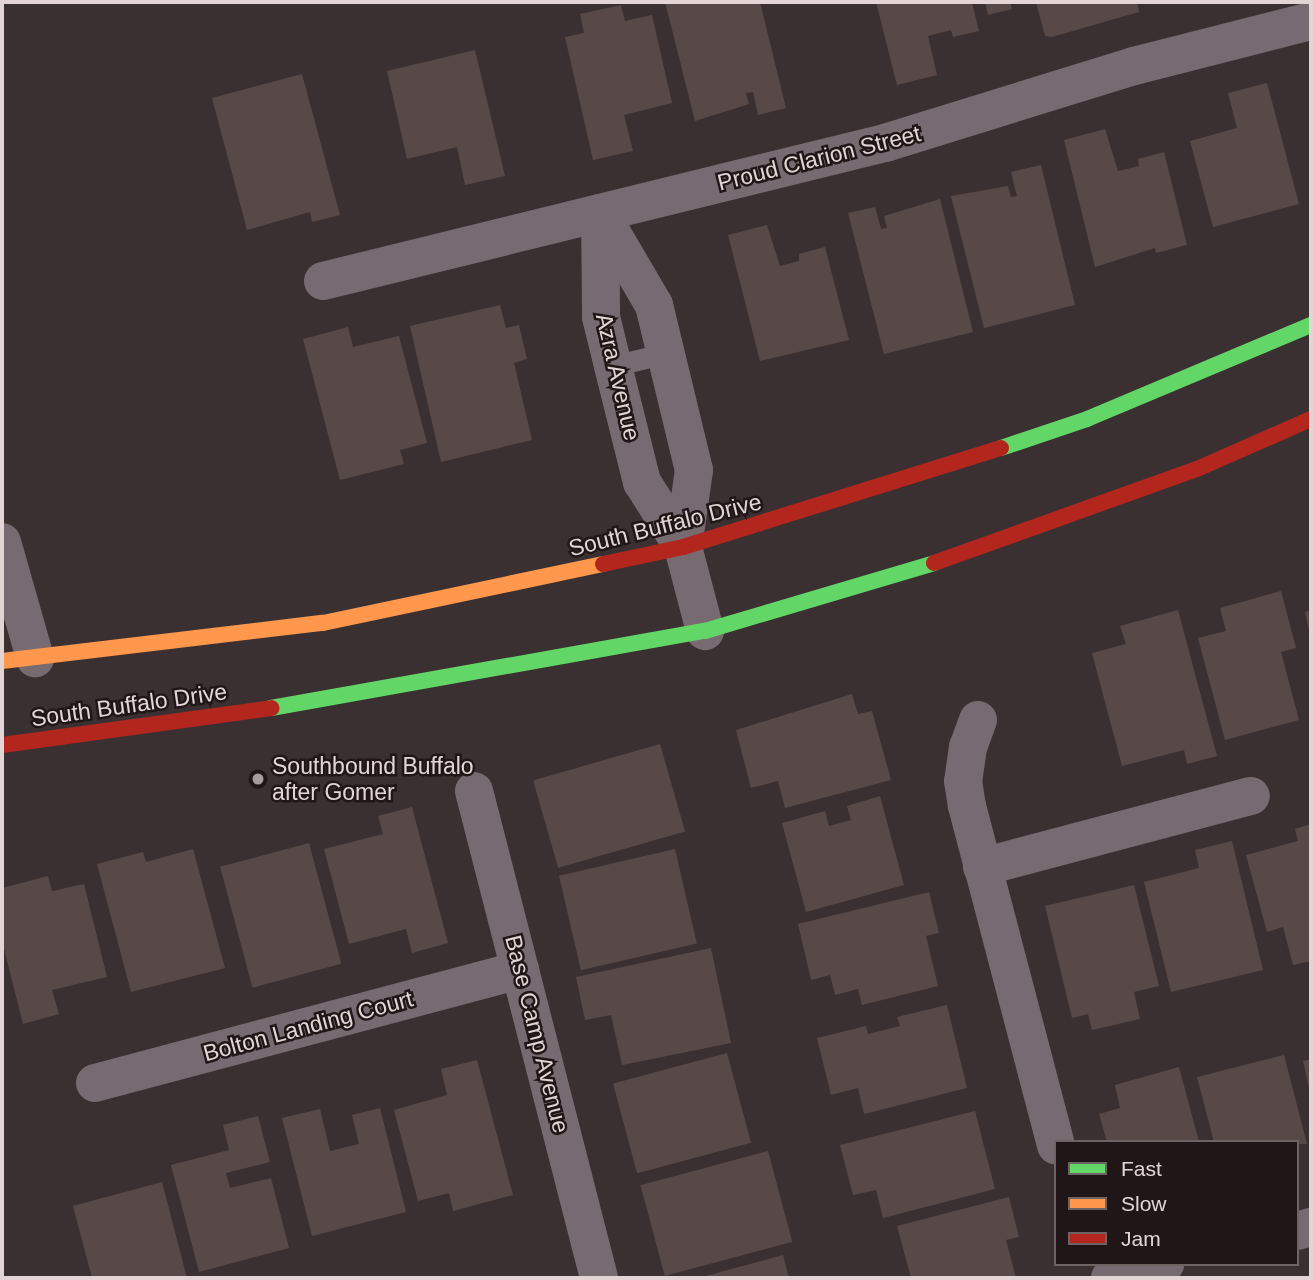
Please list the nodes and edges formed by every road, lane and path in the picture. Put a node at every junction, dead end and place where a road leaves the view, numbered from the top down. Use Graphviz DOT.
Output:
graph roads {
  1 [pos="1311,21"];
  2 [pos="600,213"];
  3 [pos="323,281"];
  4 [pos="1311,324"];
  5 [pos="666,353"];
  6 [pos="613,366"];
  7 [pos="1311,419"];
  8 [pos="2,542"];
  9 [pos="683,547"];
  10 [pos="705,631"];
  11 [pos="19,660"];
  12 [pos="978,720"];
  13 [pos="2,745"];
  14 [pos="474,791"];
  15 [pos="1251,796"];
  16 [pos="982,867"];
  17 [pos="520,970"];
  18 [pos="95,1083"];
  19 [pos="1054,1140"];
  20 [pos="1157,1266"];
  21 [pos="599,1278"];
  22 [pos="1110,1278"];
  1 -- 2 [label="street, Proud Clarion Street"];
  2 -- 3 [label="street, Proud Clarion Street"];
  2 -- 5 [label="street, Azra Avenue"];
  2 -- 6 [label="street, Azra Avenue"];
  4 -- 9 [label="main road, South Buffalo Drive"];
  5 -- 6 [label="lane"];
  5 -- 9 [label="street, Azra Avenue"];
  6 -- 9 [label="street, Azra Avenue"];
  7 -- 10 [label="main road, South Buffalo Drive"];
  8 -- 11 [label="street"];
  9 -- 10 [label="street, Azra Avenue"];
  9 -- 11 [label="main road, South Buffalo Drive"];
  10 -- 13 [label="main road, South Buffalo Drive"];
  12 -- 16 [label="street"];
  14 -- 17 [label="street, Base Camp Avenue"];
  15 -- 16 [label="street"];
  16 -- 19 [label="street"];
  17 -- 18 [label="street, Bolton Landing Court"];
  17 -- 21 [label="street, Base Camp Avenue"];
  20 -- 22 [label="street"];
}
